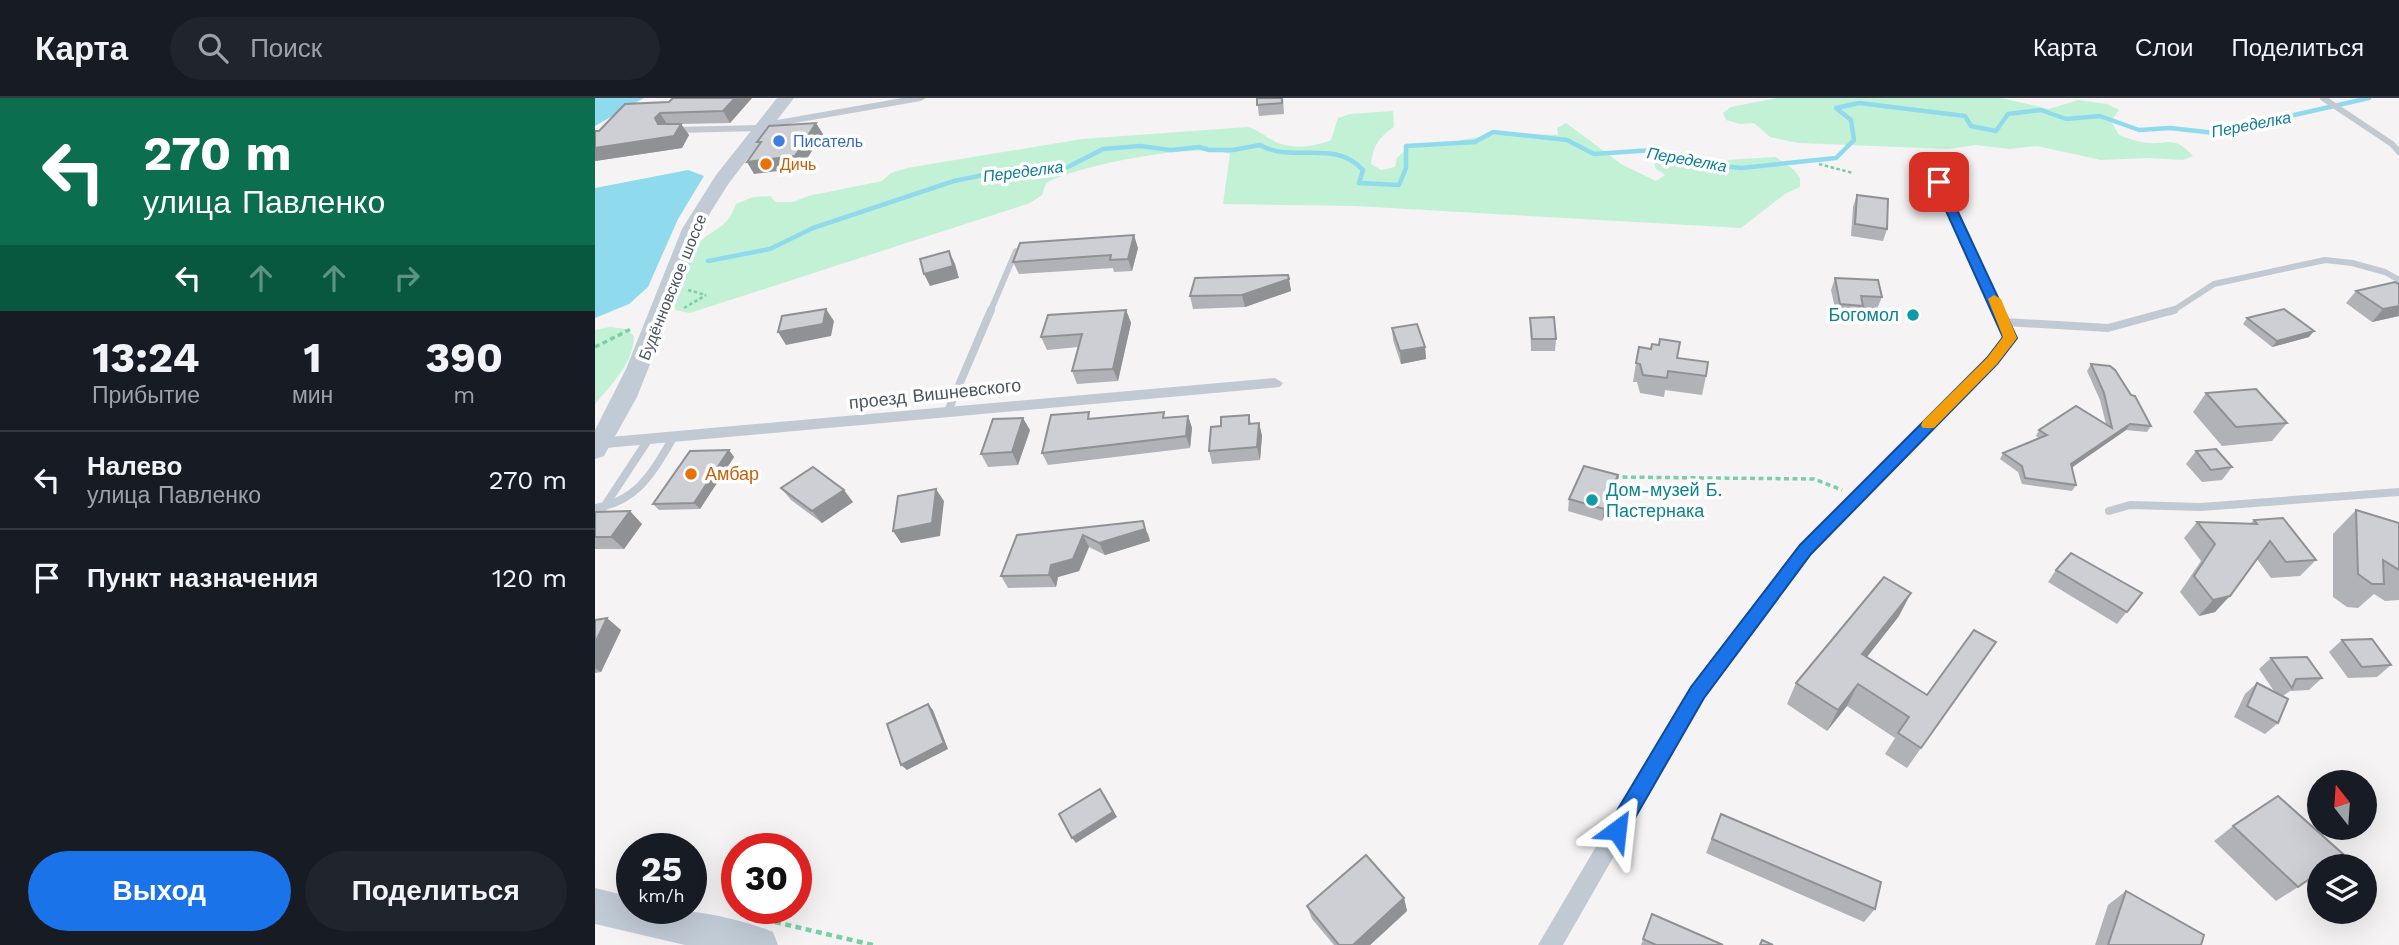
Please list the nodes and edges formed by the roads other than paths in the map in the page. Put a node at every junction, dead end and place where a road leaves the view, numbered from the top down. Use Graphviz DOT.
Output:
graph roads {
  1 [pos="786,98"];
  2 [pos="921,98"];
  3 [pos="2323,98"];
  4 [pos="765,126"];
  5 [pos="669,130"];
  6 [pos="2399,152"];
  7 [pos="1939,182"];
  8 [pos="1016,251"];
  9 [pos="2399,280"];
  10 [pos="2004,322"];
  11 [pos="1275,383"];
  12 [pos="948,411"];
  13 [pos="673,438"];
  14 [pos="648,439"];
  15 [pos="597,447"];
  16 [pos="2399,492"];
  17 [pos="600,507"];
  18 [pos="2109,511"];
  19 [pos="595,906"];
  20 [pos="763,933"];
  21 [pos="1549,945"];
  1 -- 4 [label="main road, Будённовское шоссе"];
  2 -- 4 [label="street"];
  3 -- 6 [label="lane"];
  4 -- 5 [label="lane"];
  4 -- 15 [label="main road, Будённовское шоссе"];
  7 -- 10 [label="street"];
  8 -- 12 [label="lane"];
  9 -- 10 [label="lane"];
  10 -- 21 [label="street"];
  11 -- 12 [label="street, проезд Вишневского"];
  12 -- 13 [label="street, проезд Вишневского"];
  13 -- 14 [label="street, проезд Вишневского"];
  13 -- 17 [label="lane"];
  14 -- 15 [label="street, проезд Вишневского"];
  14 -- 17 [label="lane"];
  16 -- 18 [label="lane"];
  19 -- 20 [label="main road"];
}
